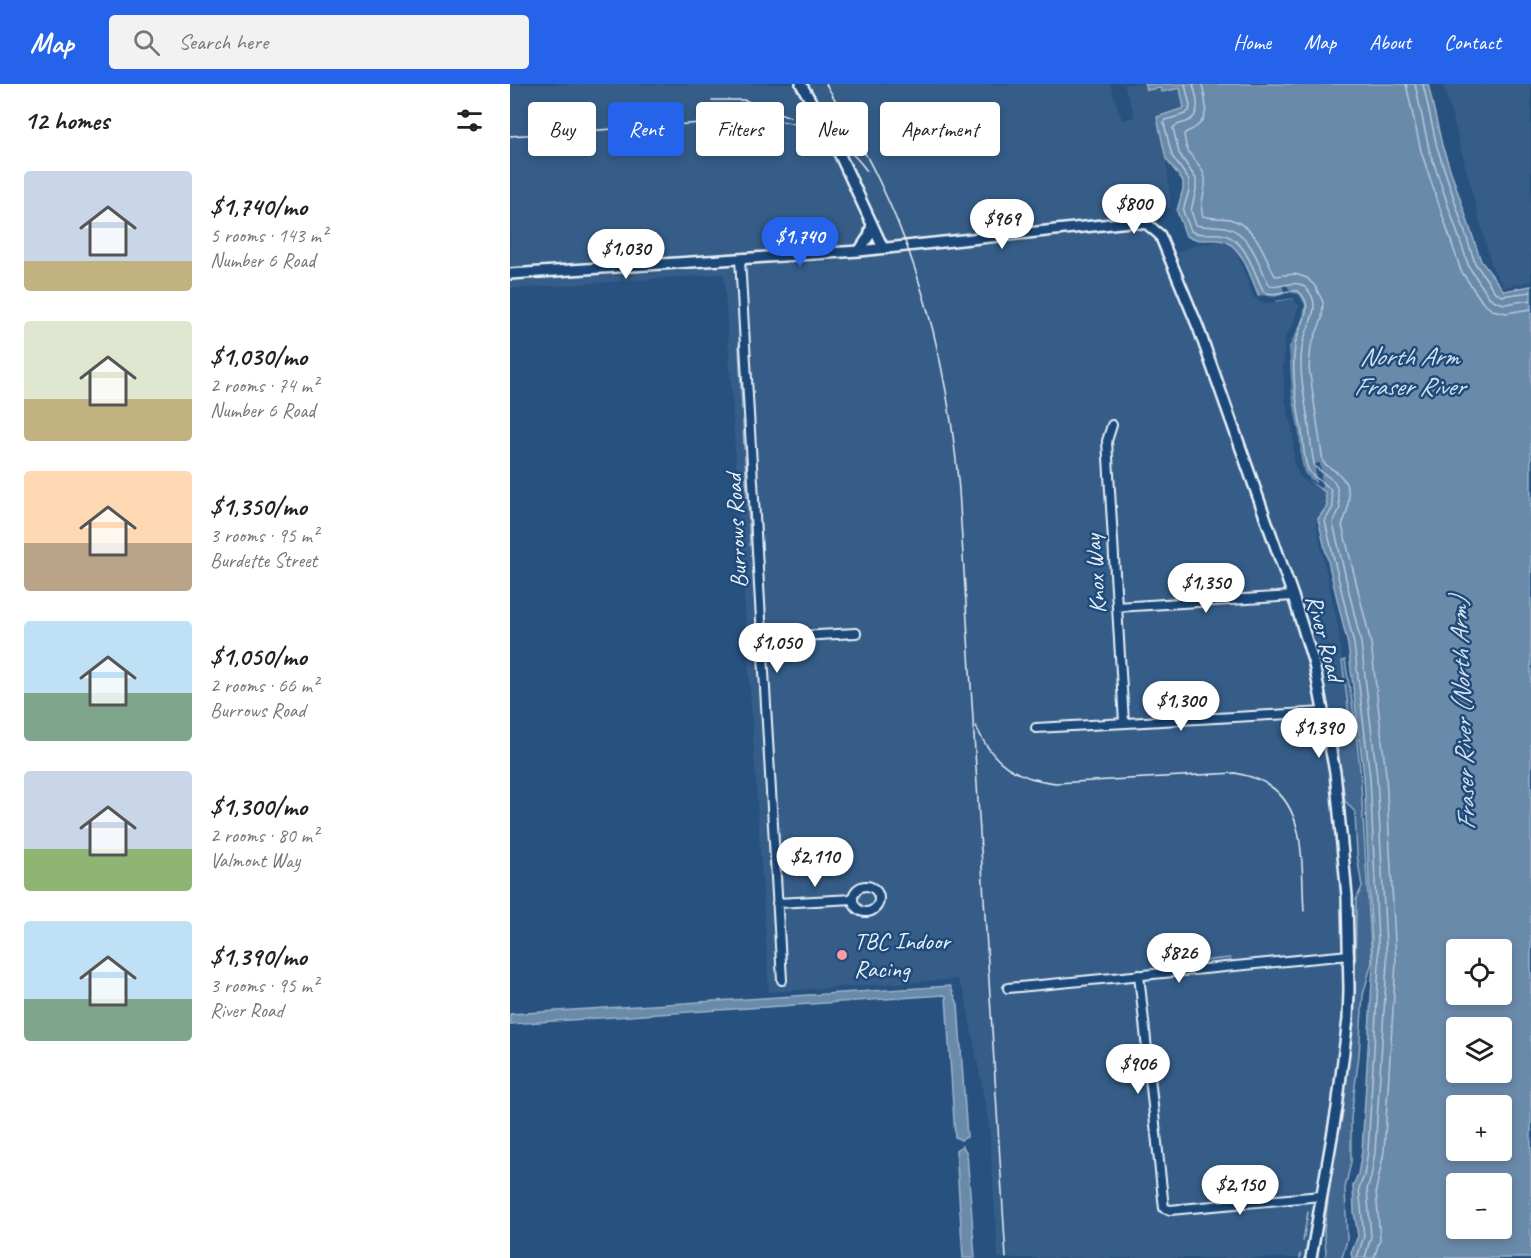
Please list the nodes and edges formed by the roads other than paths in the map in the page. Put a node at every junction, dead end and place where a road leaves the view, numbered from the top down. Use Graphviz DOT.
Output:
graph roads {
  1 [pos="801,84"];
  2 [pos="872,224"];
  3 [pos="883,249"];
  4 [pos="858,251"];
  5 [pos="740,259"];
  6 [pos="510,274"];
  7 [pos="1112,424"];
  8 [pos="1293,596"];
  9 [pos="1117,607"];
  10 [pos="856,633"];
  11 [pos="762,638"];
  12 [pos="1324,712"];
  13 [pos="1124,722"];
  14 [pos="1036,728"];
  15 [pos="853,899"];
  16 [pos="777,903"];
  17 [pos="1349,956"];
  18 [pos="1139,975"];
  19 [pos="782,980"];
  20 [pos="1008,988"];
  21 [pos="1321,1196"];
  22 [pos="1311,1258"];
  1 -- 2 [label="street"];
  2 -- 3 [label="street"];
  2 -- 4 [label="street"];
  3 -- 4 [label="street"];
  3 -- 8 [label="street, River Road"];
  4 -- 5 [label="street"];
  5 -- 6 [label="street"];
  5 -- 11 [label="street, Burrows Road"];
  7 -- 9 [label="street, Knox Way"];
  8 -- 9 [label="street"];
  8 -- 12 [label="street, River Road"];
  9 -- 13 [label="street, Knox Way"];
  10 -- 11 [label="street"];
  11 -- 16 [label="street, Burrows Road"];
  12 -- 13 [label="street"];
  12 -- 17 [label="street, River Road"];
  13 -- 14 [label="street"];
  15 -- 16 [label="street"];
  16 -- 19 [label="street, Burrows Road"];
  17 -- 18 [label="street"];
  17 -- 21 [label="street, River Road"];
  18 -- 20 [label="street"];
  18 -- 21 [label="street"];
  21 -- 22 [label="street, River Road"];
}
